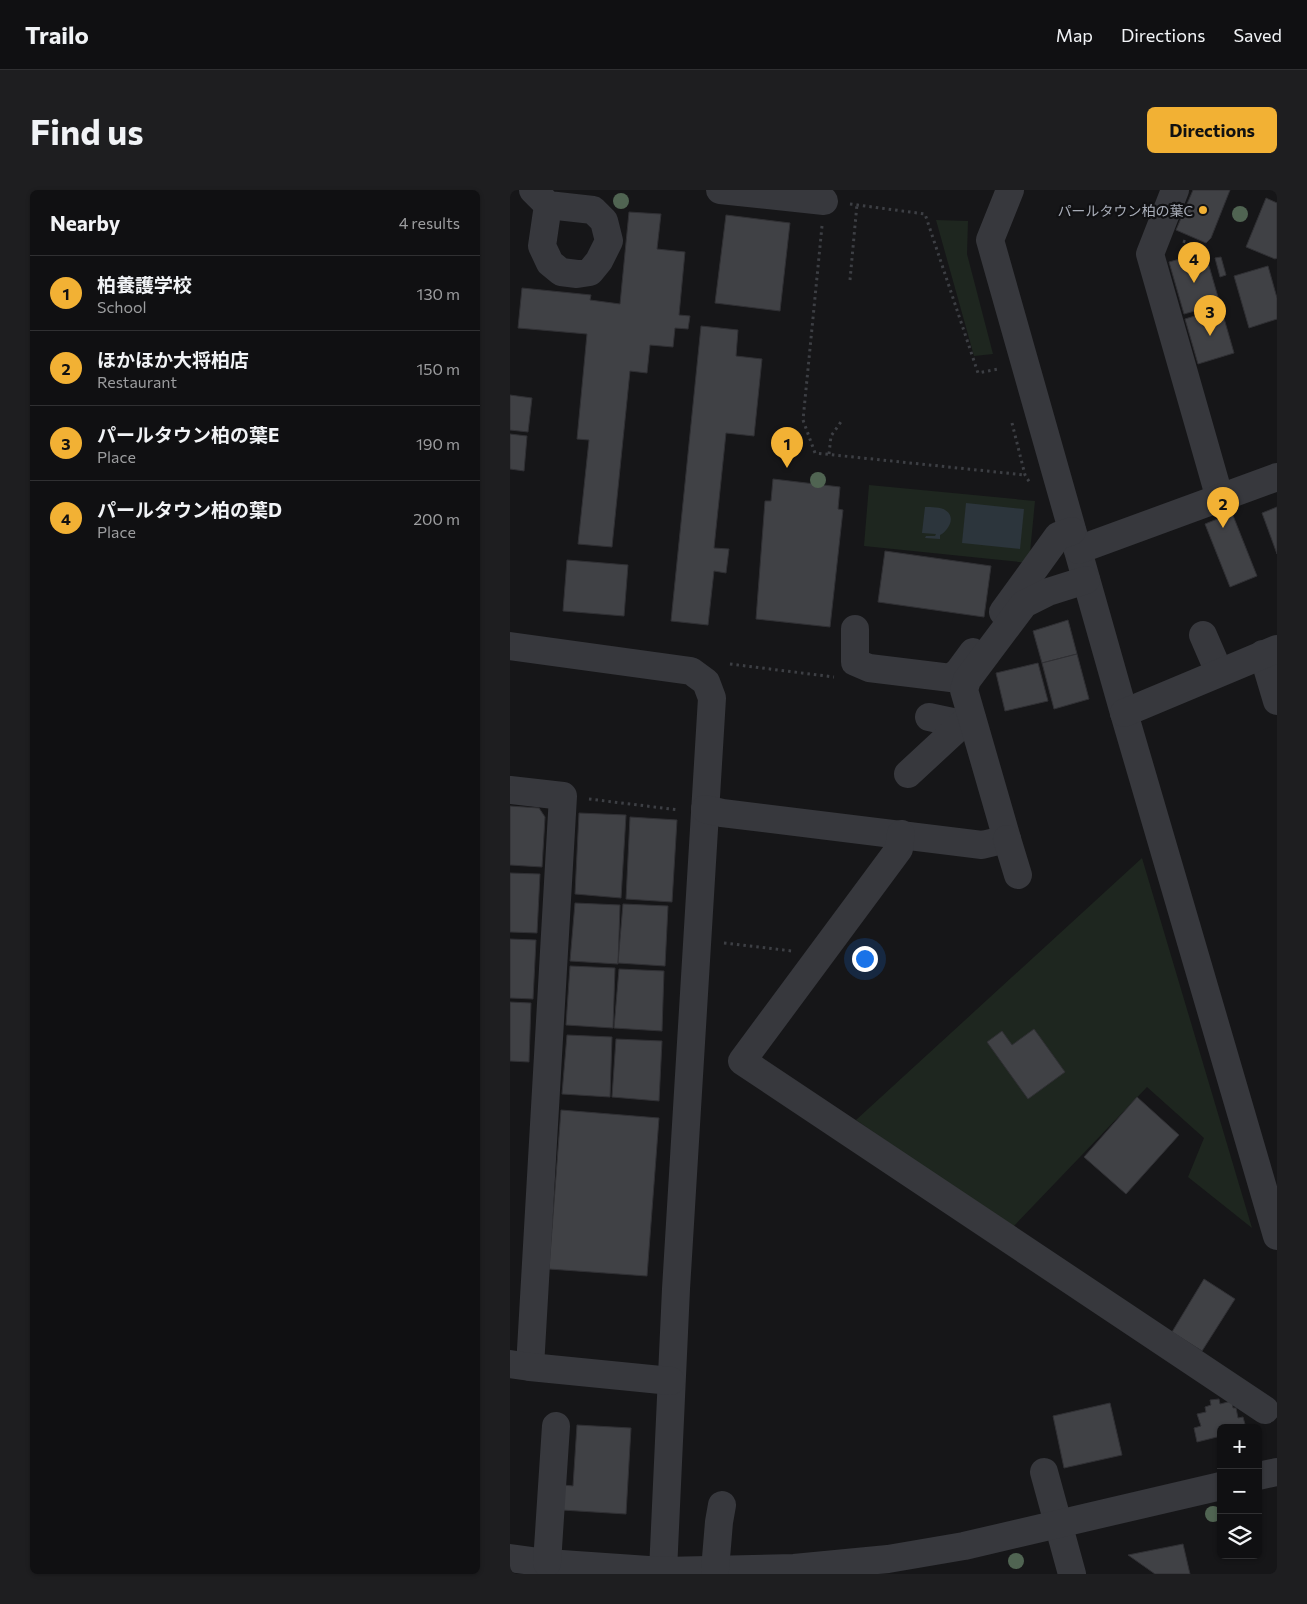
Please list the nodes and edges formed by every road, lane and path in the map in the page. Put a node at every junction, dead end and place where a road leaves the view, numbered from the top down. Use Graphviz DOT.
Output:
graph roads {
  1 [pos="720,190"];
  2 [pos="1010,190"];
  3 [pos="1175,190"];
  4 [pos="824,201"];
  5 [pos="857,204"];
  6 [pos="850,280"];
  7 [pos="1225,304"];
  8 [pos="1169,320"];
  9 [pos="1001,378"];
  10 [pos="843,418"];
  11 [pos="1012,422"];
  12 [pos="829,454"];
  13 [pos="1025,475"];
  14 [pos="1277,477"];
  15 [pos="1035,490"];
  16 [pos="1220,499"];
  17 [pos="1075,541"];
  18 [pos="1086,580"];
  19 [pos="855,629"];
  20 [pos="1203,635"];
  21 [pos="510,646"];
  22 [pos="1270,651"];
  23 [pos="1219,672"];
  24 [pos="1277,701"];
  25 [pos="1124,713"];
  26 [pos="929,717"];
  27 [pos="967,722"];
  28 [pos="908,774"];
  29 [pos="510,790"];
  30 [pos="563,796"];
  31 [pos="705,809"];
  32 [pos="901,834"];
  33 [pos="1007,839"];
  34 [pos="1018,875"];
  35 [pos="720,943"];
  36 [pos="821,954"];
  37 [pos="1277,1234"];
  38 [pos="520,1365"];
  39 [pos="671,1381"];
  40 [pos="1265,1410"];
  41 [pos="556,1426"];
  42 [pos="1044,1472"];
  43 [pos="1277,1472"];
  44 [pos="1262,1475"];
  45 [pos="1217,1487"];
  46 [pos="722,1505"];
  47 [pos="1059,1525"];
  48 [pos="510,1558"];
  49 [pos="547,1562"];
  50 [pos="715,1570"];
  51 [pos="663,1571"];
  52 [pos="1072,1574"];
  1 -- 4 [label="street"];
  2 -- 17 [label="street"];
  3 -- 8 [label="street"];
  4 -- 5 [label="path"];
  4 -- 12 [label="path"];
  5 -- 6 [label="path"];
  5 -- 9 [label="path"];
  7 -- 8 [label="path"];
  8 -- 16 [label="street"];
  10 -- 12 [label="path"];
  11 -- 13 [label="path"];
  12 -- 13 [label="path"];
  13 -- 15 [label="path"];
  14 -- 16 [label="street"];
  16 -- 17 [label="street"];
  17 -- 18 [label="street"];
  17 -- 19 [label="street"];
  18 -- 25 [label="street"];
  18 -- 27 [label="street"];
  20 -- 23 [label="street"];
  21 -- 31 [label="street"];
  22 -- 23 [label="street"];
  22 -- 24 [label="street"];
  23 -- 25 [label="street"];
  25 -- 37 [label="street"];
  26 -- 27 [label="street"];
  27 -- 28 [label="street"];
  27 -- 33 [label="street"];
  29 -- 30 [label="street"];
  30 -- 31 [label="path"];
  30 -- 38 [label="street"];
  31 -- 32 [label="street"];
  31 -- 39 [label="street"];
  32 -- 33 [label="street"];
  32 -- 36 [label="street"];
  33 -- 34 [label="street"];
  35 -- 36 [label="path"];
  36 -- 40 [label="street"];
  38 -- 39 [label="street"];
  39 -- 51 [label="street"];
  41 -- 49 [label="street"];
  42 -- 47 [label="street"];
  43 -- 44 [label="street"];
  45 -- 47 [label="street"];
  46 -- 50 [label="street"];
  47 -- 50 [label="street"];
  47 -- 52 [label="street"];
  48 -- 49 [label="street"];
  49 -- 51 [label="street"];
  50 -- 51 [label="street"];
}
